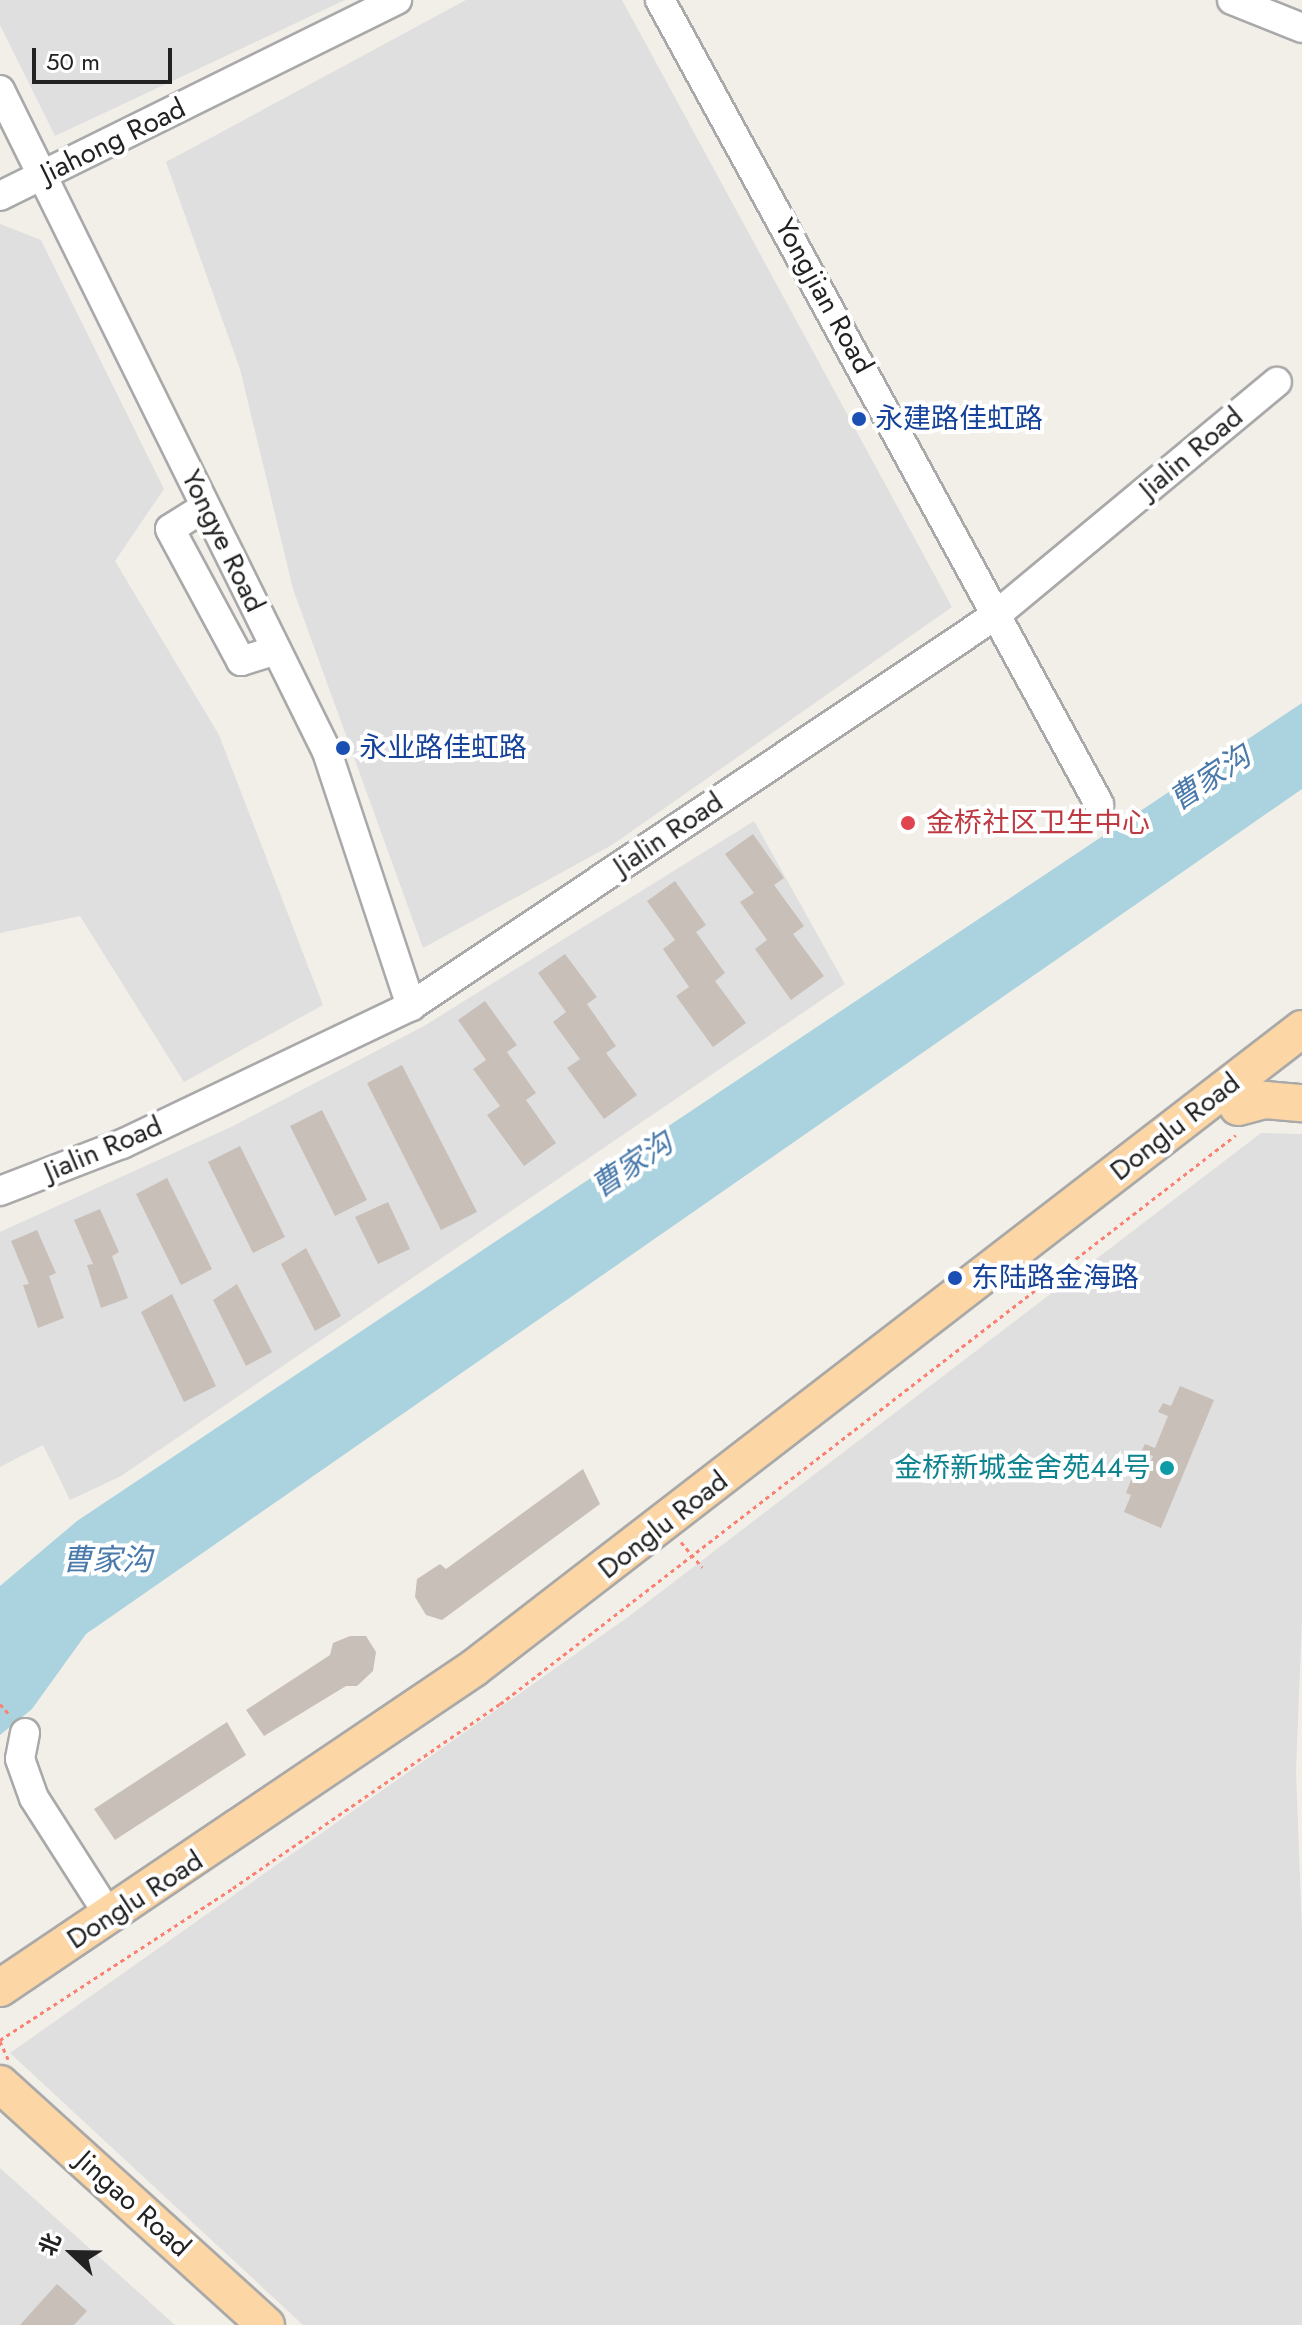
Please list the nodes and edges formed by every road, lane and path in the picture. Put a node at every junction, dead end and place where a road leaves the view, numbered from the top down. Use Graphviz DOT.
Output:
graph roads {
  1 [pos="397,0"];
  2 [pos="660,0"];
  3 [pos="1232,0"];
  4 [pos="1302,28"];
  5 [pos="0,90"];
  6 [pos="43,176"];
  7 [pos="0,196"];
  8 [pos="1277,382"];
  9 [pos="205,507"];
  10 [pos="996,615"];
  11 [pos="276,650"];
  12 [pos="1099,804"];
  13 [pos="411,1006"];
  14 [pos="1302,1029"];
  15 [pos="1302,1057"];
  16 [pos="1302,1103"];
  17 [pos="1241,1118"];
  18 [pos="0,1191"];
  19 [pos="25,1733"];
  20 [pos="98,1898"];
  21 [pos="0,1988"];
  22 [pos="0,2015"];
  23 [pos="0,2040"];
  24 [pos="0,2084"];
  25 [pos="266,2325"];
  1 -- 6 [label="street, Jiahong Road"];
  2 -- 10 [label="street, Yongjian Road"];
  3 -- 4 [label="street"];
  5 -- 6 [label="street, Yongye Road"];
  6 -- 7 [label="street, Jiahong Road"];
  6 -- 9 [label="street, Yongye Road"];
  8 -- 10 [label="street, Jialin Road"];
  9 -- 11 [label="street, Yongye Road"];
  9 -- 11 [label="street"];
  10 -- 12 [label="street, Yongjian Road"];
  10 -- 13 [label="street, Jialin Road"];
  11 -- 13 [label="street, Yongye Road"];
  13 -- 18 [label="street, Jialin Road"];
  14 -- 21 [label="main road, Donglu Road"];
  15 -- 17 [label="main road, Donglu Road"];
  16 -- 17 [label="main road"];
  17 -- 22 [label="main road, Donglu Road"];
  17 -- 23 [label="path"];
  19 -- 20 [label="street"];
  24 -- 25 [label="main road, Jingao Road"];
}
